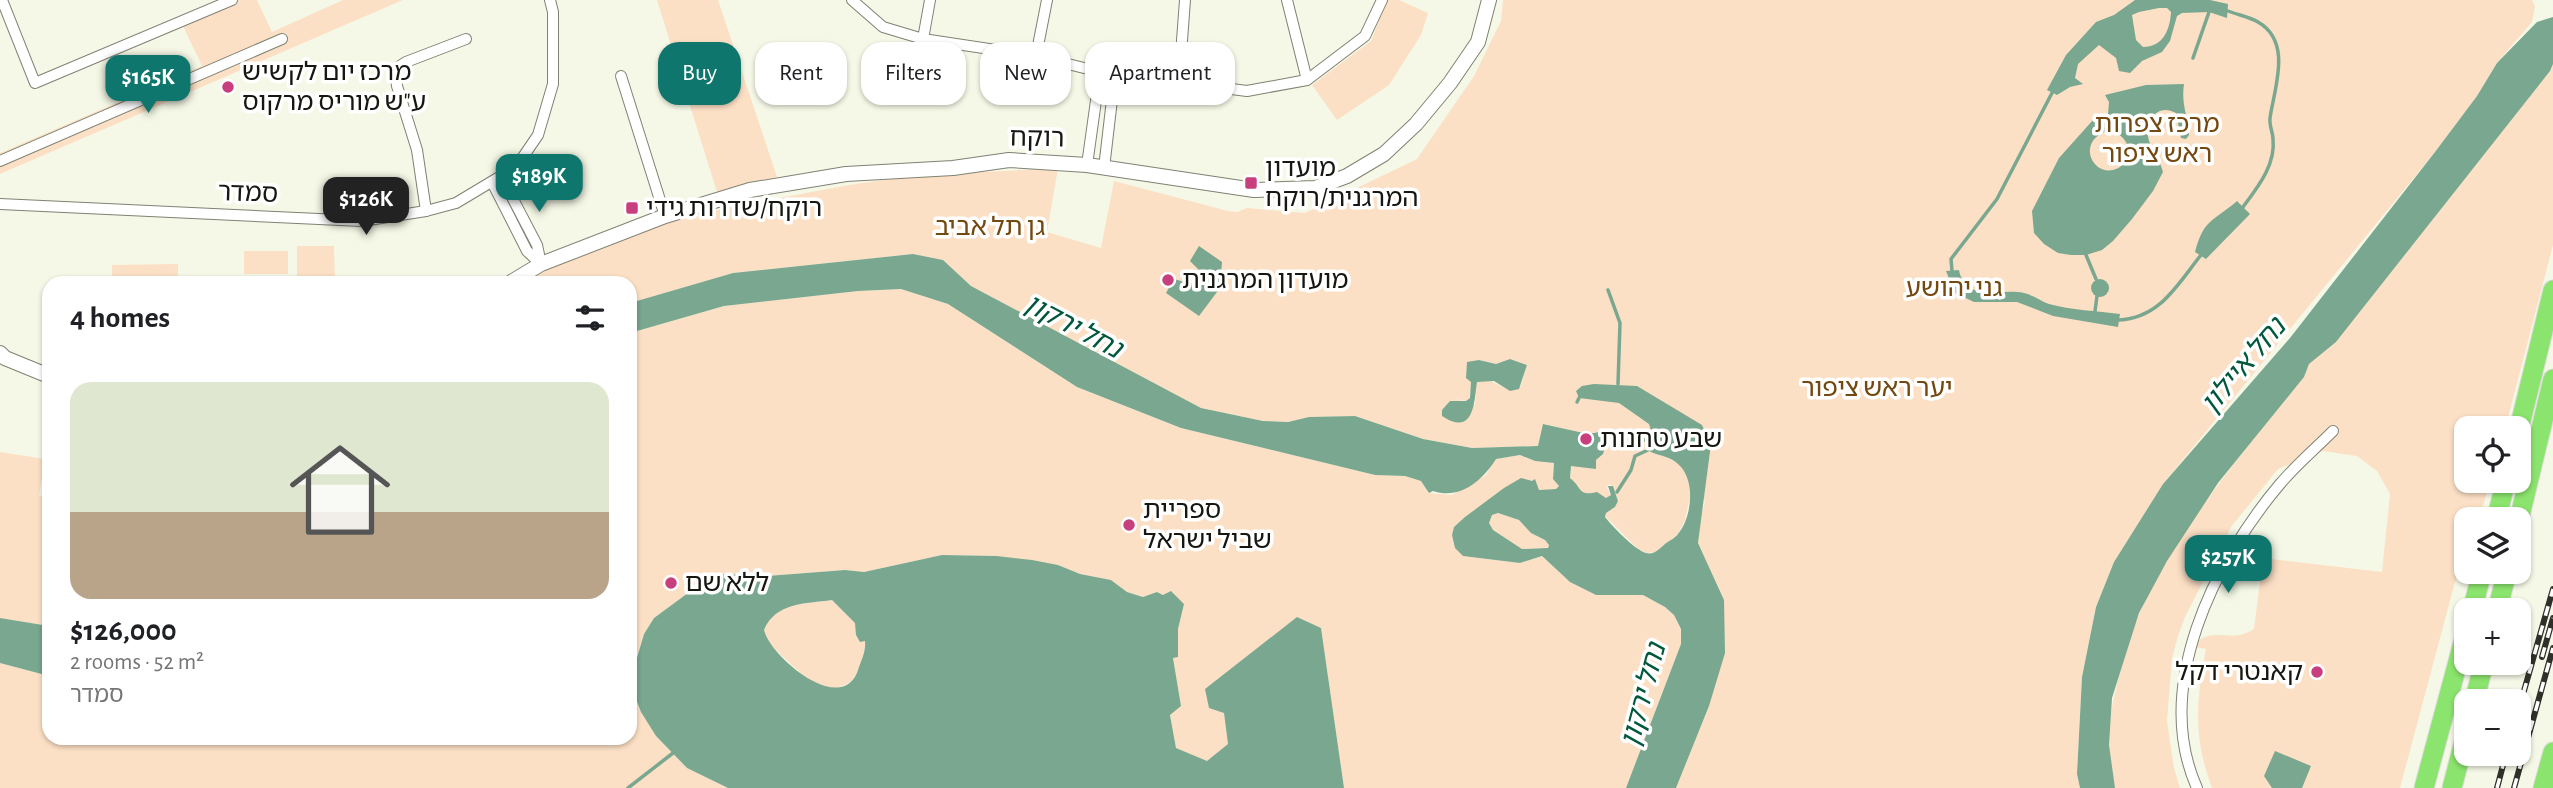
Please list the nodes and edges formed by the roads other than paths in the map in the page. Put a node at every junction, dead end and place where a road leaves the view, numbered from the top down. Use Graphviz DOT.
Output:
graph roads {
  1 [pos="2,0"];
  2 [pos="232,0"];
  3 [pos="550,0"];
  4 [pos="852,0"];
  5 [pos="930,0"];
  6 [pos="1047,0"];
  7 [pos="1185,0"];
  8 [pos="1287,0"];
  9 [pos="1382,0"];
  10 [pos="1489,0"];
  11 [pos="282,39"];
  12 [pos="466,39"];
  13 [pos="923,39"];
  14 [pos="1039,42"];
  15 [pos="1182,42"];
  16 [pos="980,48"];
  17 [pos="621,76"];
  18 [pos="1307,80"];
  19 [pos="1235,90"];
  20 [pos="1095,105"];
  21 [pos="1111,105"];
  22 [pos="0,161"];
  23 [pos="1087,165"];
  24 [pos="1104,168"];
  25 [pos="496,179"];
  26 [pos="0,204"];
  27 [pos="426,211"];
  28 [pos="665,216"];
  29 [pos="541,264"];
  30 [pos="521,276"];
  31 [pos="2553,290"];
  32 [pos="2553,328"];
  33 [pos="0,353"];
  34 [pos="42,373"];
  35 [pos="2553,379"];
  36 [pos="2522,416"];
  37 [pos="2526,416"];
  38 [pos="2333,431"];
  39 [pos="2522,507"];
  40 [pos="2454,675"];
  41 [pos="2552,757"];
  42 [pos="2458,766"];
  43 [pos="2197,788"];
  44 [pos="2424,788"];
  45 [pos="2452,788"];
  46 [pos="2544,788"];
  1 -- 2 [label="street"];
  3 -- 25 [label="street, סמדר"];
  4 -- 13 [label="street"];
  5 -- 13 [label="street"];
  6 -- 14 [label="street"];
  7 -- 15 [label="street"];
  8 -- 18 [label="street"];
  9 -- 18 [label="street"];
  10 -- 24 [label="street, רוקח"];
  11 -- 22 [label="street"];
  12 -- 27 [label="street"];
  13 -- 16 [label="street"];
  17 -- 28 [label="street"];
  18 -- 19 [label="street"];
  20 -- 23 [label="street"];
  21 -- 24 [label="street"];
  23 -- 24 [label="street, רוקח"];
  23 -- 28 [label="street, רוקח"];
  25 -- 27 [label="street, סמדר"];
  25 -- 29 [label="street"];
  26 -- 27 [label="street, סמדר"];
  28 -- 29 [label="street, רוקח"];
  29 -- 30 [label="street, רוקח"];
  31 -- 36 [label="highway"];
  32 -- 37 [label="highway"];
  33 -- 34 [label="street"];
  35 -- 39 [label="highway"];
  38 -- 43 [label="street"];
  40 -- 44 [label="highway"];
  41 -- 46 [label="highway"];
  42 -- 45 [label="highway"];
}
